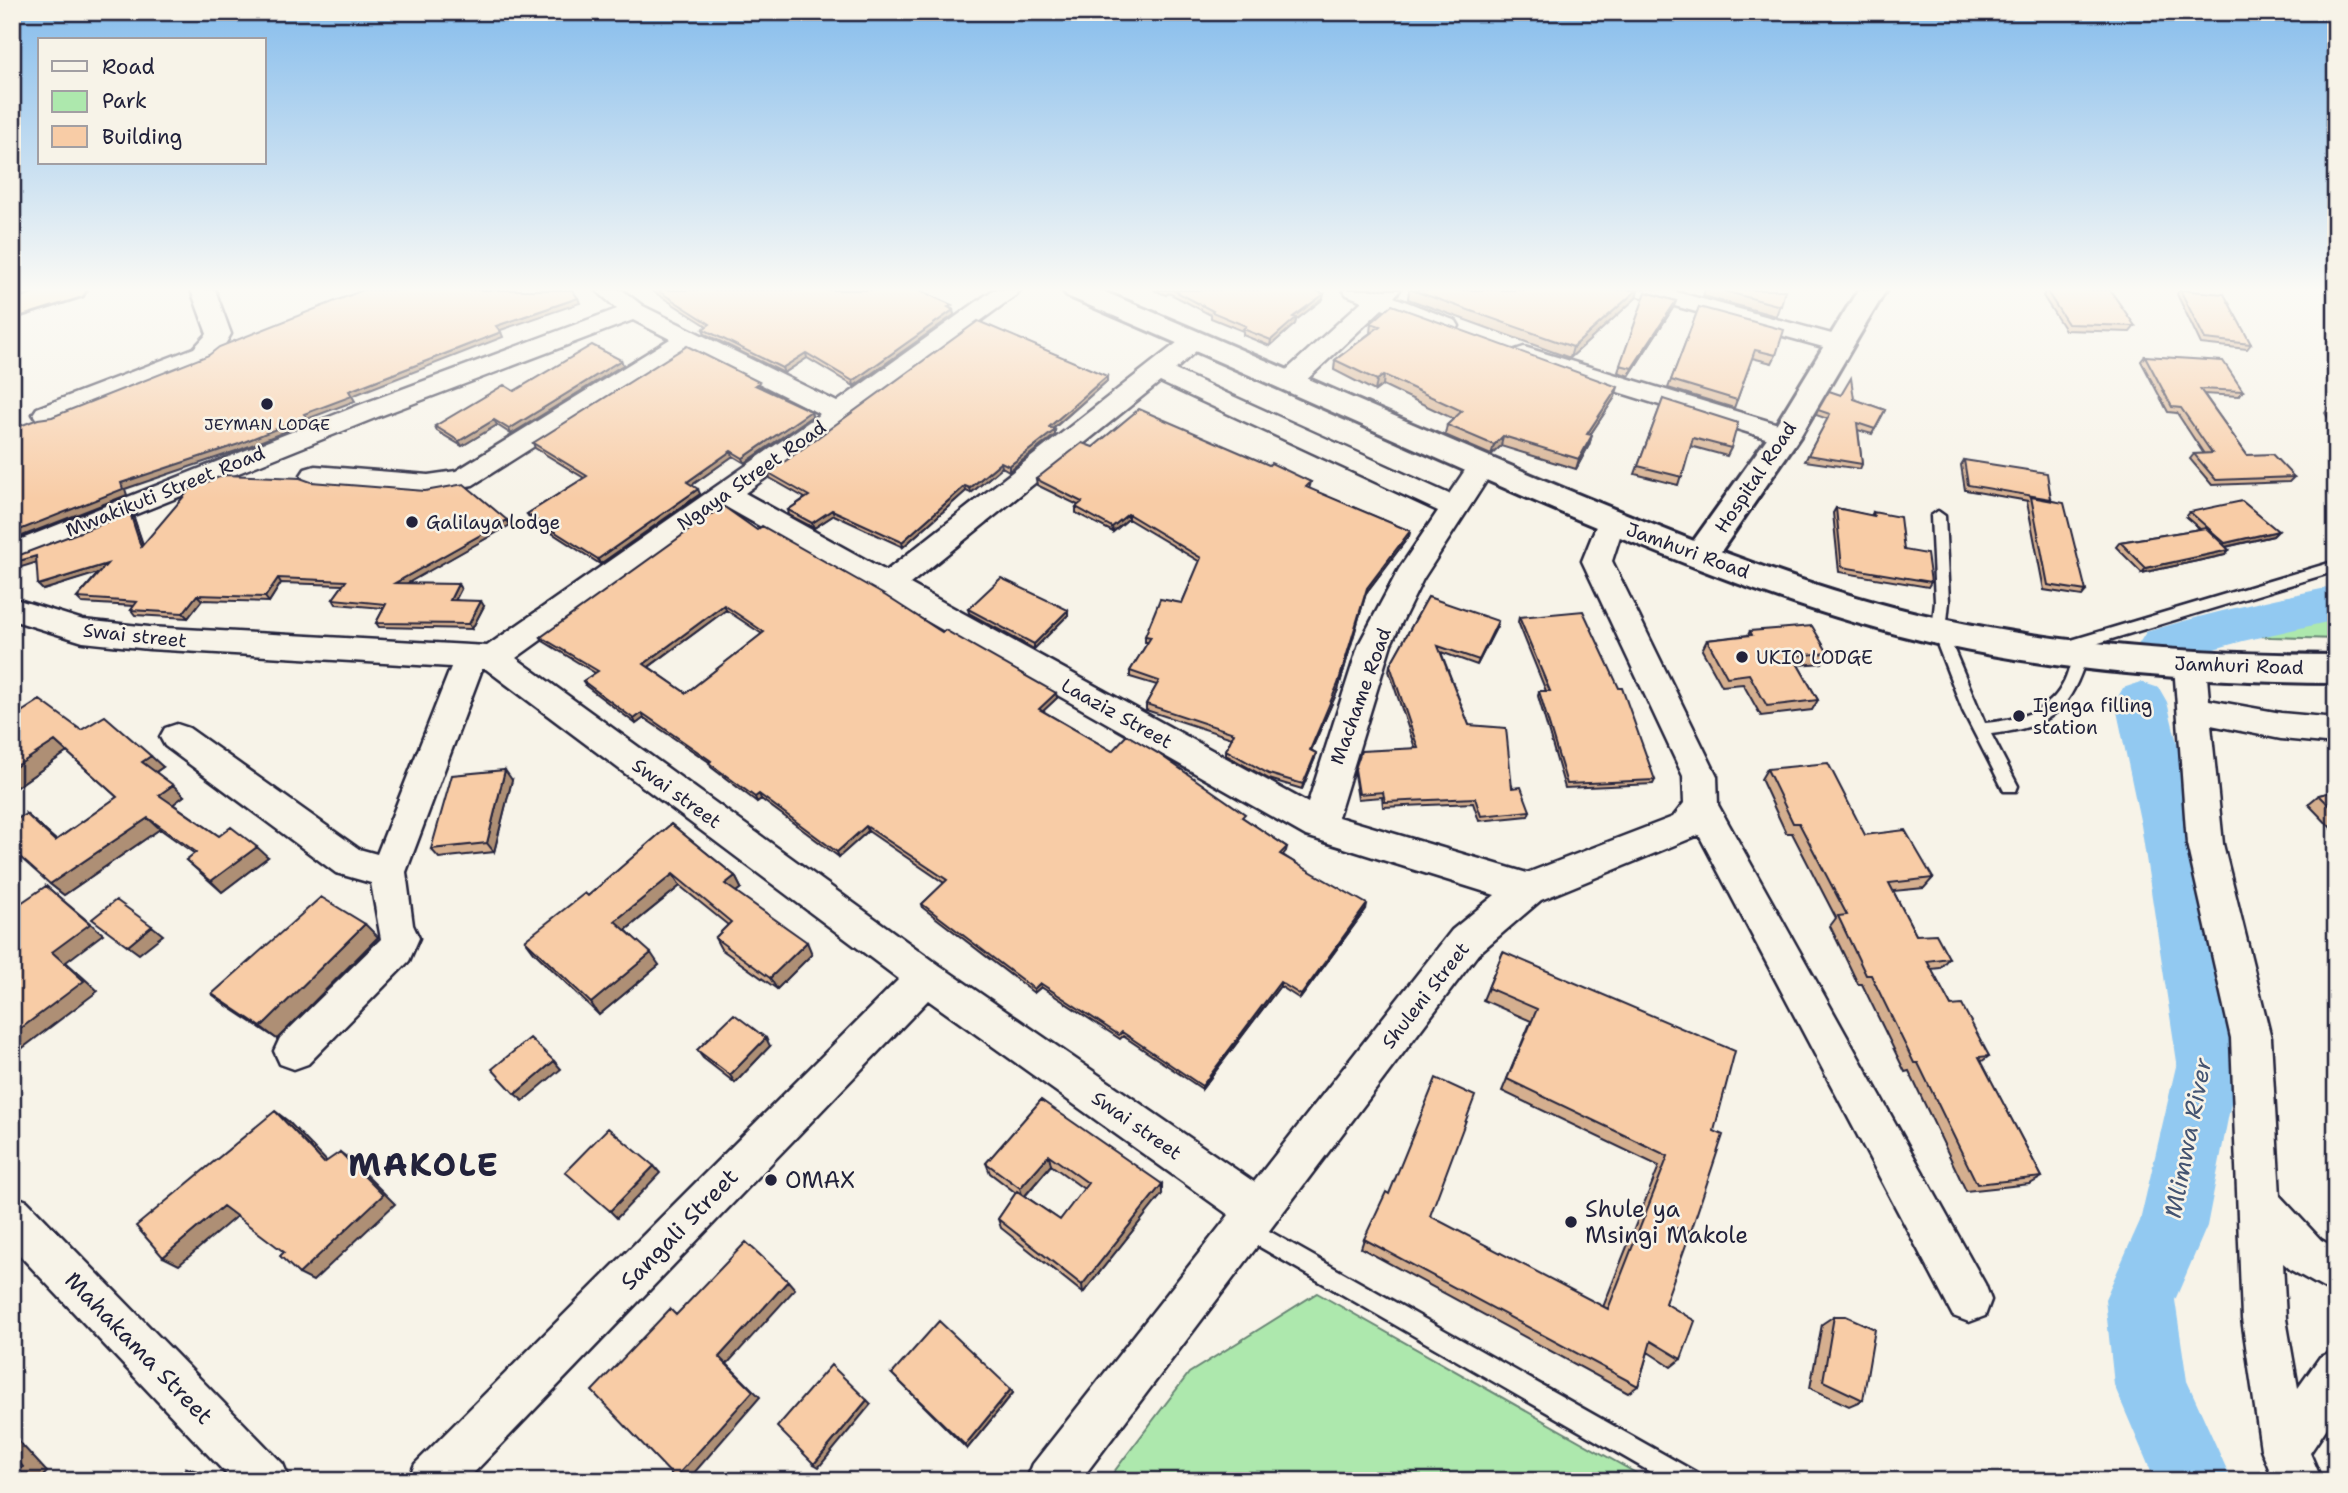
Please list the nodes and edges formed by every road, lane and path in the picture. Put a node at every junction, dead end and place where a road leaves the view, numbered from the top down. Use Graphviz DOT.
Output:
graph roads {
  1 [pos="186,360"];
  2 [pos="508,360"];
  3 [pos="653,360"];
  4 [pos="732,360"];
  5 [pos="912,360"];
  6 [pos="1171,360"];
  7 [pos="1241,360"];
  8 [pos="1324,360"];
  9 [pos="1544,360"];
  10 [pos="1831,360"];
  11 [pos="1157,371"];
  12 [pos="1300,385"];
  13 [pos="839,413"];
  14 [pos="46,414"];
  15 [pos="1278,426"];
  16 [pos="1785,435"];
  17 [pos="1482,466"];
  18 [pos="316,475"];
  19 [pos="724,494"];
  20 [pos="1456,508"];
  21 [pos="1938,516"];
  22 [pos="1611,521"];
  23 [pos="12,554"];
  24 [pos="1701,555"];
  25 [pos="2336,566"];
  26 [pos="888,586"];
  27 [pos="12,609"];
  28 [pos="1939,631"];
  29 [pos="2068,652"];
  30 [pos="482,657"];
  31 [pos="2190,665"];
  32 [pos="2336,669"];
  33 [pos="2193,708"];
  34 [pos="1980,729"];
  35 [pos="2336,731"];
  36 [pos="177,737"];
  37 [pos="2010,786"];
  38 [pos="1701,806"];
  39 [pos="1318,826"];
  40 [pos="388,872"];
  41 [pos="1528,889"];
  42 [pos="926,977"];
  43 [pos="294,1051"];
  44 [pos="2259,1205"];
  45 [pos="12,1216"];
  46 [pos="1251,1218"];
  47 [pos="2336,1273"];
  48 [pos="1969,1300"];
  49 [pos="2336,1373"];
  50 [pos="2291,1465"];
  51 [pos="266,1481"];
  52 [pos="432,1481"];
  53 [pos="1050,1481"];
  54 [pos="1689,1481"];
  1 -- 14 [label="street"];
  2 -- 23 [label="street, Mwakikuti Street Road"];
  3 -- 18 [label="street"];
  4 -- 13 [label="street"];
  5 -- 13 [label="street, Ngaya Street Road"];
  6 -- 11 [label="street"];
  7 -- 12 [label="main road, Jamhuri Road"];
  8 -- 12 [label="street"];
  9 -- 16 [label="street"];
  10 -- 16 [label="main road, Hospital Road"];
  11 -- 15 [label="street"];
  11 -- 26 [label="street"];
  12 -- 15 [label="street"];
  12 -- 17 [label="main road, Jamhuri Road"];
  13 -- 19 [label="street, Ngaya Street Road"];
  15 -- 20 [label="street"];
  16 -- 24 [label="main road, Hospital Road"];
  17 -- 20 [label="street, Machame Road"];
  17 -- 22 [label="main road, Jamhuri Road"];
  19 -- 26 [label="street, Laaziz Street"];
  19 -- 30 [label="street, Ngaya Street Road"];
  20 -- 39 [label="street, Machame Road"];
  21 -- 28 [label="lane"];
  22 -- 24 [label="main road, Jamhuri Road"];
  22 -- 38 [label="street"];
  24 -- 28 [label="main road, Jamhuri Road"];
  25 -- 29 [label="lane"];
  26 -- 39 [label="street, Laaziz Street"];
  27 -- 30 [label="street, Swai street"];
  28 -- 29 [label="main road, Jamhuri Road"];
  28 -- 34 [label="lane"];
  29 -- 31 [label="main road, Jamhuri Road"];
  29 -- 34 [label="lane"];
  30 -- 40 [label="street"];
  30 -- 42 [label="street, Swai street"];
  31 -- 32 [label="main road, Jamhuri Road"];
  31 -- 33 [label="street"];
  33 -- 35 [label="street"];
  33 -- 44 [label="street"];
  34 -- 37 [label="lane"];
  36 -- 40 [label="street"];
  38 -- 41 [label="street, Shuleni Street"];
  38 -- 48 [label="street"];
  39 -- 41 [label="street, Laaziz Street"];
  40 -- 43 [label="street"];
  41 -- 46 [label="street, Shuleni Street"];
  42 -- 46 [label="street, Swai street"];
  42 -- 52 [label="street, Sangali Street"];
  44 -- 47 [label="street"];
  44 -- 50 [label="street"];
  45 -- 51 [label="street, Mahakama Street"];
  46 -- 53 [label="street, Shuleni Street"];
  46 -- 54 [label="lane"];
  49 -- 50 [label="street"];
}
